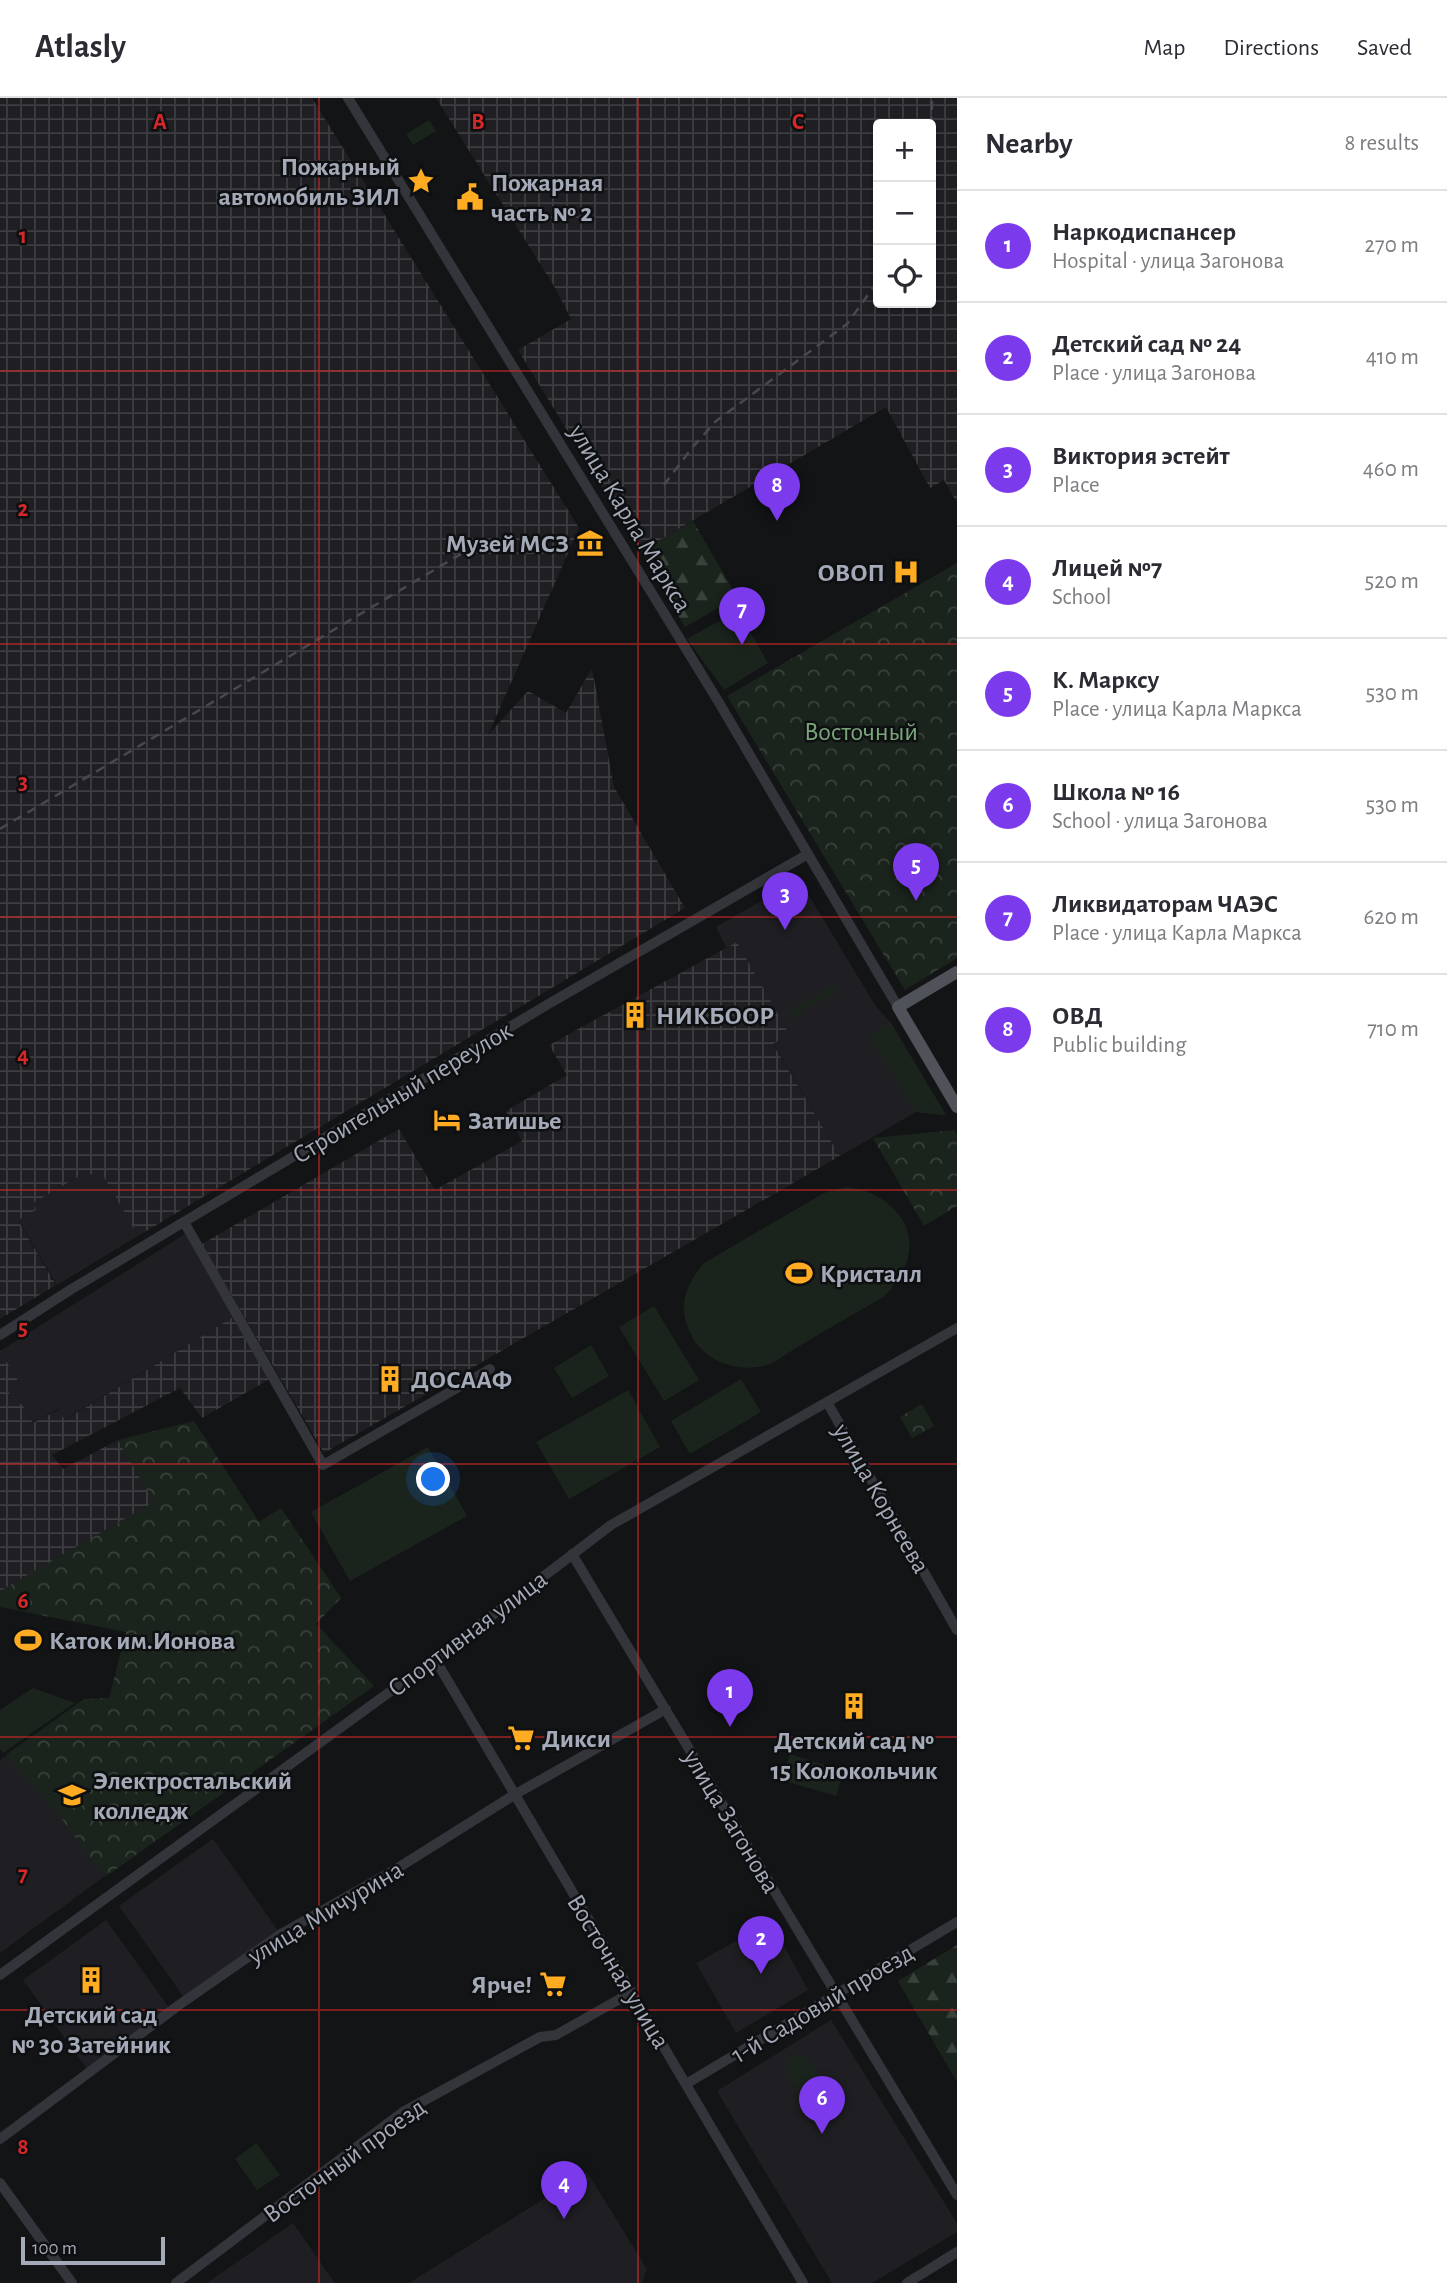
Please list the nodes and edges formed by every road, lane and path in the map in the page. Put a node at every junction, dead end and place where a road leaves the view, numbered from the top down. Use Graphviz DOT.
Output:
graph roads {
  1 [pos="348,98"];
  2 [pos="807,854"];
  3 [pos="957,972"];
  4 [pos="898,1007"];
  5 [pos="957,1107"];
  6 [pos="184,1222"];
  7 [pos="957,1328"];
  8 [pos="0,1335"];
  9 [pos="490,1369"];
  10 [pos="827,1402"];
  11 [pos="572,1554"];
  12 [pos="957,1630"];
  13 [pos="435,1659"];
  14 [pos="666,1709"];
  15 [pos="514,1795"];
  16 [pos="957,1922"];
  17 [pos="0,1976"];
  18 [pos="632,1993"];
  19 [pos="836,1996"];
  20 [pos="686,2084"];
  21 [pos="0,2139"];
  22 [pos="0,2182"];
  23 [pos="957,2195"];
  24 [pos="957,2252"];
  25 [pos="72,2283"];
  26 [pos="176,2283"];
  27 [pos="803,2283"];
  28 [pos="907,2283"];
  1 -- 2 [label="street, улица Карла Маркса"];
  2 -- 4 [label="street, улица Карла Маркса"];
  2 -- 6 [label="street, Строительный переулок"];
  3 -- 4 [label="main road"];
  4 -- 5 [label="main road, улица Карла Маркса"];
  6 -- 8 [label="street, Строительный переулок"];
  6 -- 9 [label="street"];
  7 -- 10 [label="street, Спортивная улица"];
  10 -- 11 [label="street, Спортивная улица"];
  10 -- 12 [label="street, улица Корнеева"];
  11 -- 13 [label="street, Спортивная улица"];
  11 -- 14 [label="street, улица Загонова"];
  13 -- 15 [label="street, Восточная улица"];
  13 -- 17 [label="street, Спортивная улица"];
  14 -- 15 [label="street, улица Мичурина"];
  14 -- 19 [label="street, улица Загонова"];
  15 -- 18 [label="street, Восточная улица"];
  15 -- 21 [label="street, улица Мичурина"];
  16 -- 19 [label="street, 1-й Садовый проезд"];
  18 -- 20 [label="street, Восточная улица"];
  18 -- 26 [label="street, Восточный проезд"];
  19 -- 20 [label="street, 1-й Садовый проезд"];
  19 -- 23 [label="street, улица Загонова"];
  20 -- 27 [label="street, Восточная улица"];
  22 -- 25 [label="street"];
  24 -- 28 [label="street"];
}
